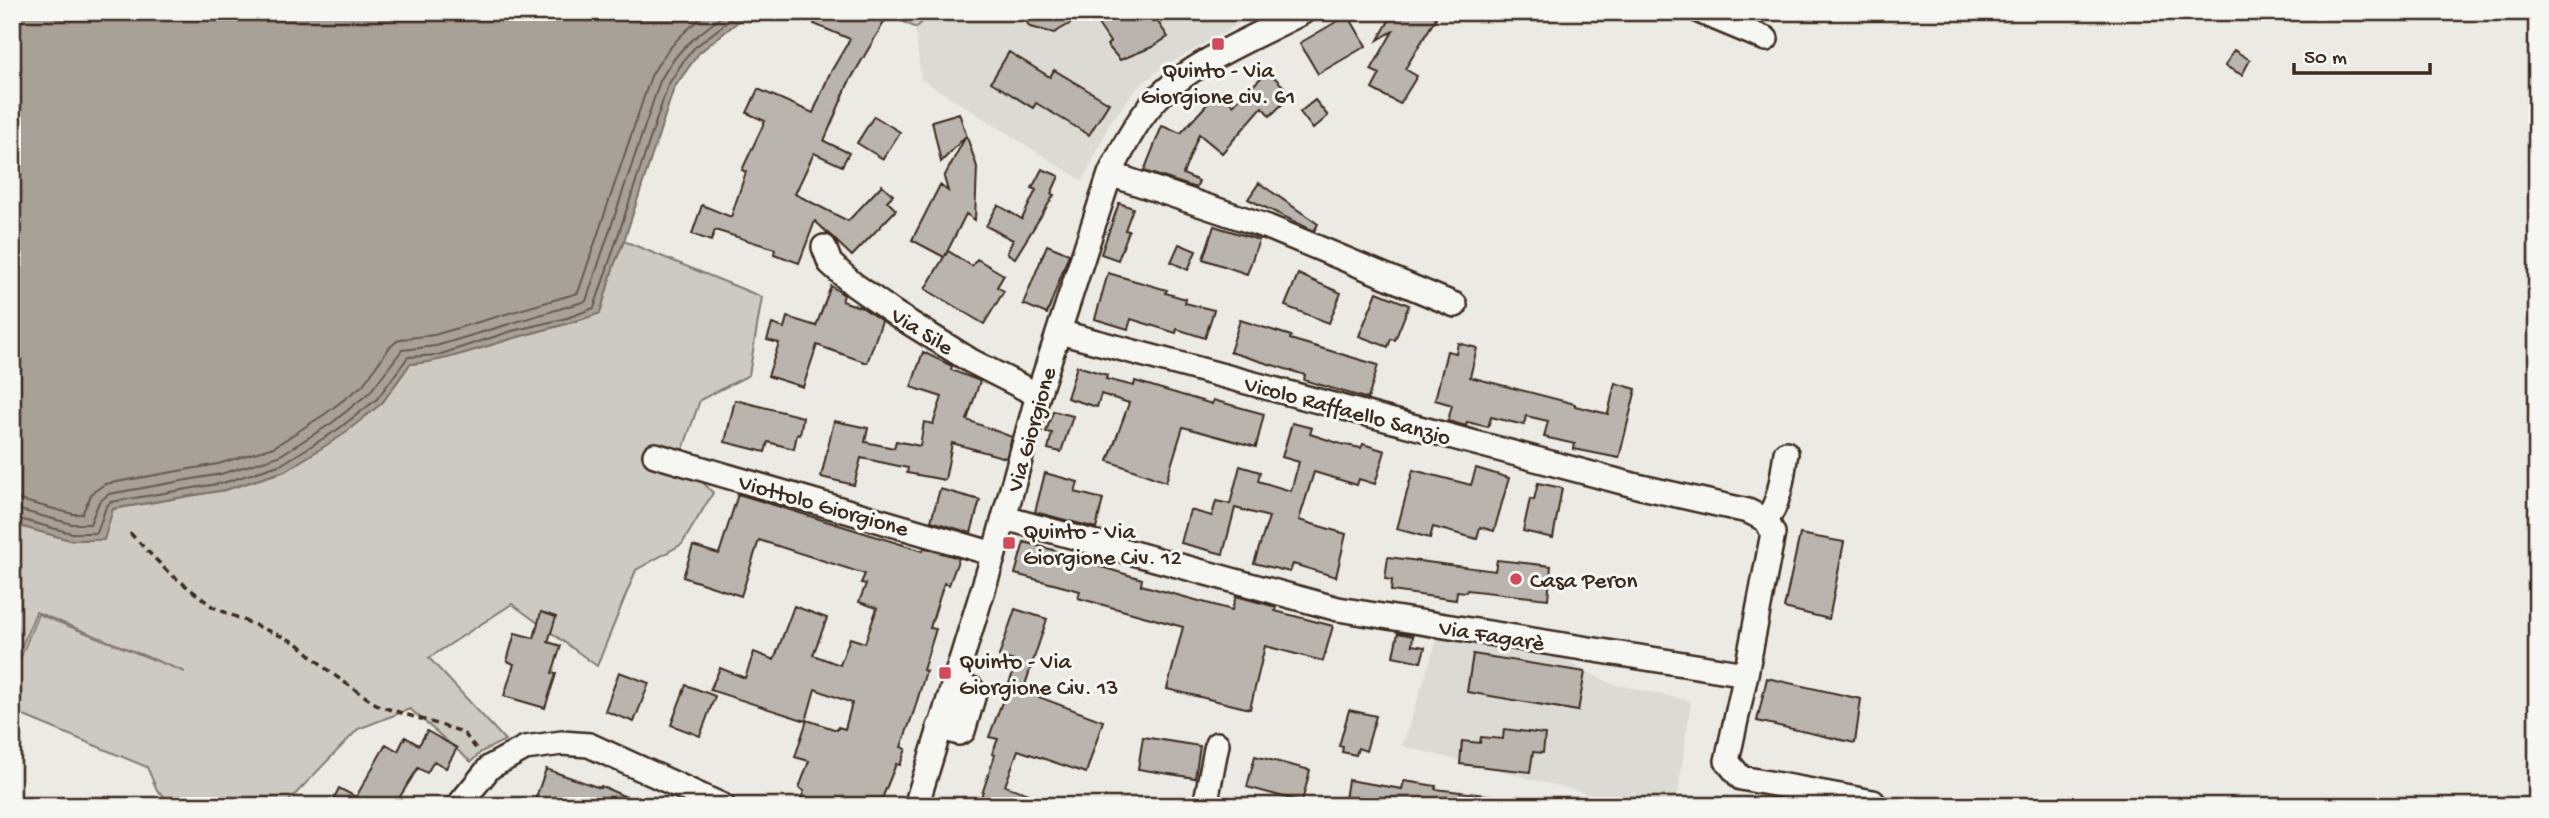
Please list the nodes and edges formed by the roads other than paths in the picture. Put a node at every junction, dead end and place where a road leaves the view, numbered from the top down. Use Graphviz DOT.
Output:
graph roads {
  1 [pos="1303,12"];
  2 [pos="1701,12"];
  3 [pos="1766,39"];
  4 [pos="1110,174"];
  5 [pos="824,247"];
  6 [pos="1455,305"];
  7 [pos="1059,332"];
  8 [pos="1038,395"];
  9 [pos="1786,453"];
  10 [pos="654,455"];
  11 [pos="1004,518"];
  12 [pos="1766,520"];
  13 [pos="994,554"];
  14 [pos="1746,674"];
  15 [pos="1217,744"];
  16 [pos="1873,802"];
  17 [pos="458,806"];
  18 [pos="723,806"];
  19 [pos="916,806"];
  20 [pos="1205,806"];
  1 -- 4 [label="street, Via Giorgione"];
  2 -- 3 [label="street"];
  4 -- 6 [label="street"];
  4 -- 7 [label="street, Via Giorgione"];
  5 -- 8 [label="street, Via Sile"];
  7 -- 8 [label="street, Via Giorgione"];
  7 -- 12 [label="street, Vicolo Raffaello Sanzio"];
  8 -- 11 [label="street, Via Giorgione"];
  9 -- 12 [label="street"];
  10 -- 13 [label="street, Viottolo Giorgione"];
  11 -- 13 [label="street, Via Giorgione"];
  11 -- 14 [label="street, Via Fagarè"];
  12 -- 14 [label="street"];
  13 -- 19 [label="street, Via Giorgione"];
  14 -- 16 [label="street"];
  15 -- 20 [label="street"];
  17 -- 18 [label="street"];
}
